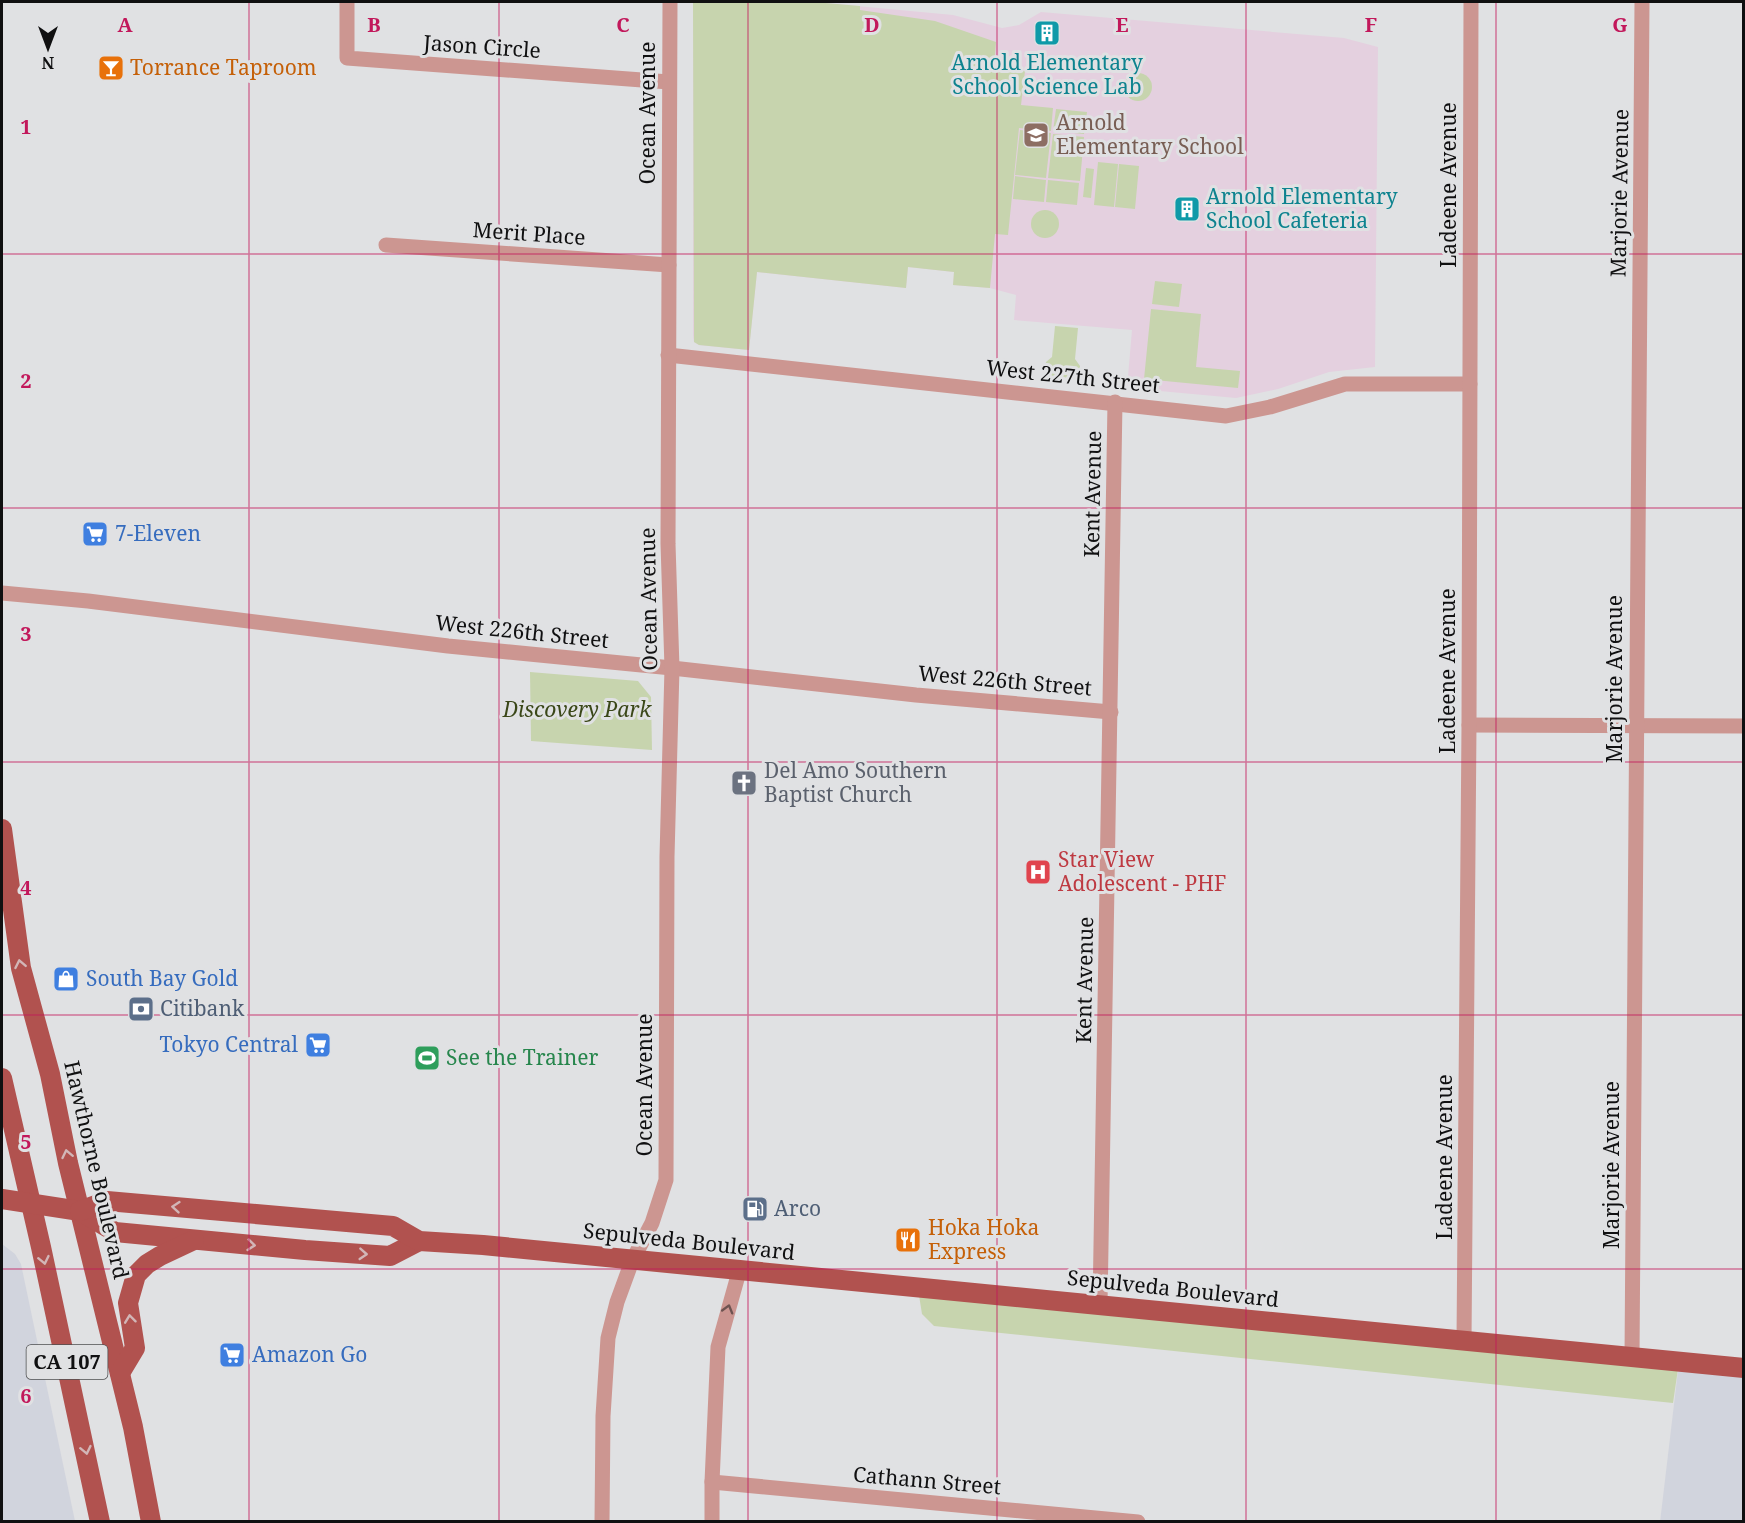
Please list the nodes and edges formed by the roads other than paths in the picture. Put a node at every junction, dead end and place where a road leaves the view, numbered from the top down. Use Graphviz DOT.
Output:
graph roads {
  1 [pos="347,2"];
  2 [pos="670,2"];
  3 [pos="1471,2"];
  4 [pos="1642,2"];
  5 [pos="669,82"];
  6 [pos="386,245"];
  7 [pos="669,265"];
  8 [pos="668,355"];
  9 [pos="1470,384"];
  10 [pos="1115,402"];
  11 [pos="2,593"];
  12 [pos="672,668"];
  13 [pos="1111,712"];
  14 [pos="1469,725"];
  15 [pos="1636,726"];
  16 [pos="1743,726"];
  17 [pos="2,829"];
  18 [pos="2,1078"];
  19 [pos="2,1199"];
  20 [pos="30,1203"];
  21 [pos="80,1211"];
  22 [pos="197,1239"];
  23 [pos="419,1241"];
  24 [pos="632,1261"];
  25 [pos="739,1272"];
  26 [pos="1100,1306"];
  27 [pos="1464,1341"];
  28 [pos="1632,1357"];
  29 [pos="1743,1368"];
  30 [pos="120,1373"];
  31 [pos="711,1482"];
  32 [pos="100,1521"];
  33 [pos="151,1521"];
  34 [pos="602,1521"];
  35 [pos="712,1521"];
  36 [pos="1138,1521"];
  1 -- 5 [label="street, Jason Circle"];
  2 -- 5 [label="street, Ocean Avenue"];
  3 -- 9 [label="street, Ladeene Avenue"];
  4 -- 15 [label="street, Marjorie Avenue"];
  5 -- 7 [label="street, Ocean Avenue"];
  6 -- 7 [label="street, Merit Place"];
  7 -- 8 [label="street, Ocean Avenue"];
  8 -- 10 [label="street, West 227th Street"];
  8 -- 12 [label="street, Ocean Avenue"];
  9 -- 10 [label="street, West 227th Street"];
  9 -- 14 [label="street, Ladeene Avenue"];
  10 -- 13 [label="street, Kent Avenue"];
  11 -- 12 [label="street, West 226th Street"];
  12 -- 13 [label="street, West 226th Street"];
  12 -- 24 [label="street, Ocean Avenue"];
  13 -- 26 [label="street, Kent Avenue"];
  14 -- 15 [label="street"];
  14 -- 27 [label="street, Ladeene Avenue"];
  15 -- 16 [label="street"];
  15 -- 28 [label="street, Marjorie Avenue"];
  21 -- 17 [label="main road, Hawthorne Boulevard / CA 107, one-way"];
  18 -- 20 [label="main road, CA 107"];
  19 -- 20 [label="main road, Sepulveda Boulevard"];
  20 -- 21 [label="main road, Sepulveda Boulevard"];
  20 -- 32 [label="main road, CA 107, one-way"];
  21 -- 22 [label="main road, Sepulveda Boulevard"];
  23 -- 21 [label="main road, Sepulveda Boulevard, one-way"];
  21 -- 30 [label="main road, Hawthorne Boulevard / CA 107"];
  22 -- 23 [label="main road, Sepulveda Boulevard, one-way"];
  30 -- 22 [label="main road, one-way"];
  23 -- 24 [label="main road, Sepulveda Boulevard"];
  24 -- 25 [label="main road, Sepulveda Boulevard"];
  24 -- 34 [label="street, Ocean Avenue"];
  25 -- 26 [label="main road, Sepulveda Boulevard"];
  31 -- 25 [label="street, one-way"];
  26 -- 27 [label="main road, Sepulveda Boulevard"];
  27 -- 28 [label="main road, Sepulveda Boulevard"];
  28 -- 29 [label="main road, Sepulveda Boulevard"];
  30 -- 33 [label="main road, Hawthorne Boulevard / CA 107"];
  31 -- 35 [label="street"];
  31 -- 36 [label="street, Cathann Street"];
}
